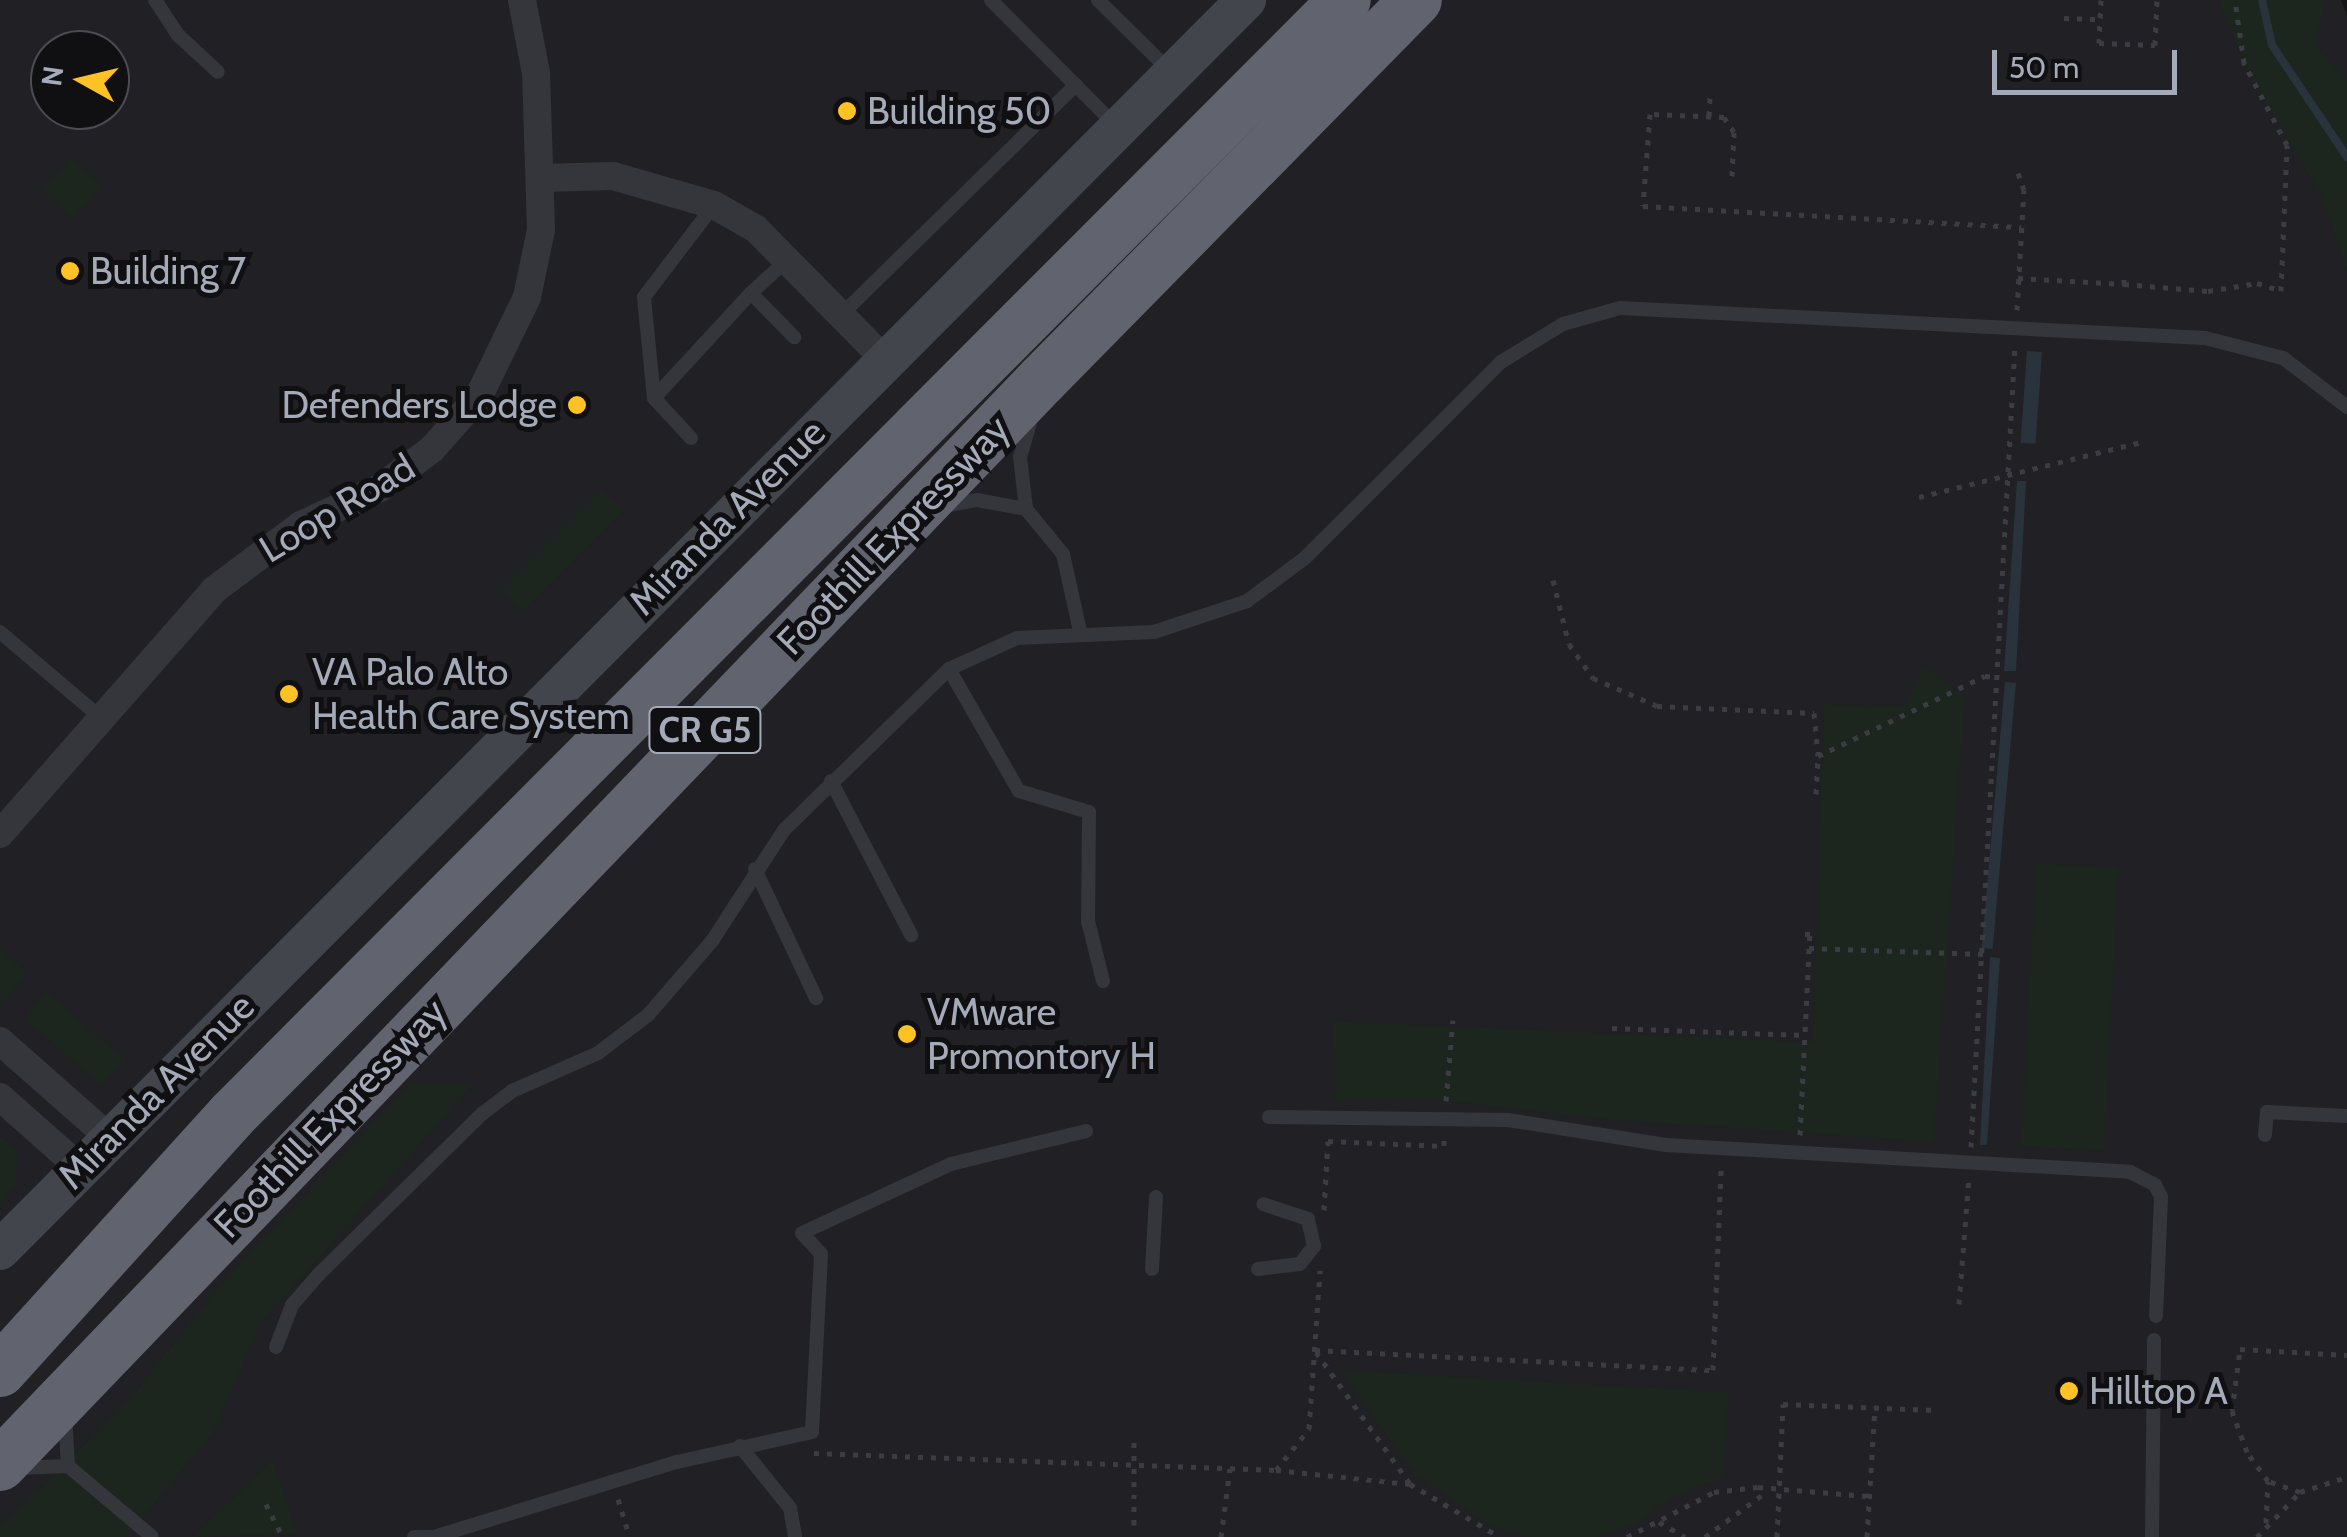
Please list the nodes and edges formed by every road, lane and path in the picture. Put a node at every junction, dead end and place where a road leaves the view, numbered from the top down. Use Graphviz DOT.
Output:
graph roads {
  1 [pos="155,0"];
  2 [pos="522,0"];
  3 [pos="992,0"];
  4 [pos="1098,0"];
  5 [pos="1246,0"];
  6 [pos="1344,0"];
  7 [pos="1416,0"];
  8 [pos="2101,0"];
  9 [pos="2157,0"];
  10 [pos="2235,0"];
  11 [pos="2064,18"];
  12 [pos="2100,19"];
  13 [pos="218,72"];
  14 [pos="1174,74"];
  15 [pos="1076,86"];
  16 [pos="1710,94"];
  17 [pos="1709,116"];
  18 [pos="1119,129"];
  19 [pos="2017,170"];
  20 [pos="1732,176"];
  21 [pos="541,178"];
  22 [pos="714,205"];
  23 [pos="2021,227"];
  24 [pos="787,260"];
  25 [pos="2018,278"];
  26 [pos="751,293"];
  27 [pos="2017,313"];
  28 [pos="841,315"];
  29 [pos="794,338"];
  30 [pos="2015,346"];
  31 [pos="885,360"];
  32 [pos="1042,380"];
  33 [pos="654,398"];
  34 [pos="2347,408"];
  35 [pos="691,438"];
  36 [pos="2142,442"];
  37 [pos="2008,477"];
  38 [pos="1919,497"];
  39 [pos="918,509"];
  40 [pos="1026,509"];
  41 [pos="1553,580"];
  42 [pos="1080,631"];
  43 [pos="0,632"];
  44 [pos="948,669"];
  45 [pos="1998,677"];
  46 [pos="101,718"];
  47 [pos="1818,756"];
  48 [pos="831,781"];
  49 [pos="1816,794"];
  50 [pos="0,834"];
  51 [pos="755,869"];
  52 [pos="1802,934"];
  53 [pos="911,935"];
  54 [pos="1809,948"];
  55 [pos="1983,954"];
  56 [pos="1103,981"];
  57 [pos="816,998"];
  58 [pos="1612,1028"];
  59 [pos="1806,1035"];
  60 [pos="0,1041"];
  61 [pos="0,1096"];
  62 [pos="2347,1116"];
  63 [pos="1269,1117"];
  64 [pos="1086,1131"];
  65 [pos="2266,1135"];
  66 [pos="109,1136"];
  67 [pos="1328,1141"];
  68 [pos="1721,1149"];
  69 [pos="1800,1153"];
  70 [pos="1970,1164"];
  71 [pos="80,1167"];
  72 [pos="1156,1197"];
  73 [pos="1264,1204"];
  74 [pos="1323,1217"];
  75 [pos="0,1250"];
  76 [pos="1321,1255"];
  77 [pos="1152,1269"];
  78 [pos="1258,1269"];
  79 [pos="1959,1304"];
  80 [pos="2156,1316"];
  81 [pos="2154,1340"];
  82 [pos="276,1347"];
  83 [pos="1315,1350"];
  84 [pos="2347,1355"];
  85 [pos="0,1371"];
  86 [pos="65,1392"];
  87 [pos="1875,1407"];
  88 [pos="1934,1410"];
  89 [pos="1134,1439"];
  90 [pos="740,1446"];
  91 [pos="754,1463"];
  92 [pos="1134,1465"];
  93 [pos="68,1466"];
  94 [pos="0,1467"];
  95 [pos="1230,1468"];
  96 [pos="1276,1470"];
  97 [pos="2347,1477"];
  98 [pos="2268,1481"];
  99 [pos="1410,1484"];
  100 [pos="1766,1492"];
  101 [pos="1779,1492"];
  102 [pos="2300,1492"];
  103 [pos="1868,1496"];
  104 [pos="618,1499"];
  105 [pos="266,1504"];
  106 [pos="1659,1522"];
  107 [pos="1134,1524"];
  108 [pos="2266,1525"];
  109 [pos="627,1529"];
  110 [pos="151,1536"];
  111 [pos="414,1536"];
  112 [pos="283,1537"];
  113 [pos="432,1537"];
  114 [pos="794,1537"];
  115 [pos="1221,1537"];
  116 [pos="1500,1537"];
  117 [pos="1626,1537"];
  118 [pos="1685,1537"];
  119 [pos="1705,1537"];
  120 [pos="1777,1537"];
  121 [pos="1866,1537"];
  122 [pos="2152,1537"];
  123 [pos="2256,1537"];
  1 -- 13 [label="lane"];
  2 -- 21 [label="street, Loop Road"];
  3 -- 15 [label="lane"];
  4 -- 14 [label="lane"];
  5 -- 14 [label="street, Miranda Avenue"];
  6 -- 85 [label="highway, Foothill Expressway / CR G5"];
  7 -- 32 [label="highway, Foothill Expressway / CR G5"];
  8 -- 12 [label="path"];
  9 -- 12 [label="path"];
  10 -- 25 [label="path"];
  11 -- 12 [label="path"];
  14 -- 18 [label="street, Miranda Avenue"];
  15 -- 18 [label="lane"];
  15 -- 28 [label="lane"];
  16 -- 17 [label="path"];
  17 -- 20 [label="path"];
  17 -- 23 [label="path"];
  18 -- 31 [label="street, Miranda Avenue"];
  19 -- 23 [label="path"];
  21 -- 22 [label="street"];
  21 -- 46 [label="street, Loop Road"];
  22 -- 24 [label="street"];
  22 -- 33 [label="lane"];
  23 -- 25 [label="path"];
  24 -- 26 [label="lane"];
  24 -- 28 [label="street"];
  25 -- 27 [label="path"];
  26 -- 29 [label="lane"];
  26 -- 33 [label="lane"];
  28 -- 31 [label="street"];
  30 -- 37 [label="path"];
  31 -- 66 [label="street, Miranda Avenue"];
  32 -- 39 [label="highway, Foothill Expressway / CR G5"];
  32 -- 40 [label="lane"];
  33 -- 35 [label="lane"];
  34 -- 42 [label="lane"];
  36 -- 37 [label="path"];
  37 -- 38 [label="path"];
  37 -- 45 [label="path"];
  39 -- 40 [label="lane"];
  39 -- 86 [label="highway, Foothill Expressway / CR G5"];
  40 -- 42 [label="lane"];
  41 -- 47 [label="path"];
  42 -- 44 [label="lane"];
  43 -- 46 [label="lane"];
  44 -- 48 [label="lane"];
  44 -- 56 [label="lane"];
  45 -- 47 [label="path"];
  45 -- 55 [label="path"];
  46 -- 50 [label="street, Loop Road"];
  47 -- 49 [label="path"];
  48 -- 51 [label="lane"];
  48 -- 53 [label="lane"];
  51 -- 57 [label="lane"];
  51 -- 82 [label="lane"];
  52 -- 54 [label="path"];
  54 -- 55 [label="path"];
  54 -- 59 [label="path"];
  55 -- 70 [label="path"];
  58 -- 59 [label="path"];
  59 -- 69 [label="path"];
  60 -- 66 [label="street"];
  61 -- 71 [label="street"];
  62 -- 65 [label="lane"];
  63 -- 68 [label="lane"];
  64 -- 90 [label="lane"];
  66 -- 71 [label="street, Miranda Avenue"];
  67 -- 74 [label="path"];
  68 -- 69 [label="lane"];
  68 -- 83 [label="path"];
  69 -- 70 [label="lane"];
  70 -- 79 [label="path"];
  70 -- 80 [label="lane"];
  71 -- 75 [label="street, Miranda Avenue"];
  72 -- 77 [label="lane"];
  73 -- 78 [label="lane"];
  76 -- 83 [label="path"];
  81 -- 122 [label="lane"];
  83 -- 96 [label="path"];
  83 -- 99 [label="path"];
  84 -- 98 [label="path"];
  86 -- 93 [label="lane"];
  86 -- 94 [label="highway, Foothill Expressway / CR G5"];
  87 -- 88 [label="path"];
  87 -- 101 [label="path"];
  87 -- 103 [label="path"];
  89 -- 92 [label="path"];
  90 -- 91 [label="lane"];
  90 -- 113 [label="lane"];
  91 -- 92 [label="path"];
  91 -- 114 [label="lane"];
  92 -- 95 [label="path"];
  92 -- 107 [label="path"];
  93 -- 94 [label="lane"];
  93 -- 110 [label="lane"];
  95 -- 96 [label="path"];
  95 -- 115 [label="path"];
  96 -- 99 [label="path"];
  97 -- 102 [label="path"];
  98 -- 102 [label="path"];
  98 -- 108 [label="path"];
  99 -- 116 [label="path"];
  100 -- 101 [label="path"];
  100 -- 106 [label="path"];
  100 -- 119 [label="path"];
  101 -- 103 [label="path"];
  101 -- 120 [label="path"];
  102 -- 108 [label="path"];
  103 -- 121 [label="path"];
  104 -- 109 [label="path"];
  105 -- 112 [label="path"];
  106 -- 117 [label="path"];
  106 -- 118 [label="path"];
  108 -- 123 [label="path"];
  111 -- 113 [label="lane"];
}
